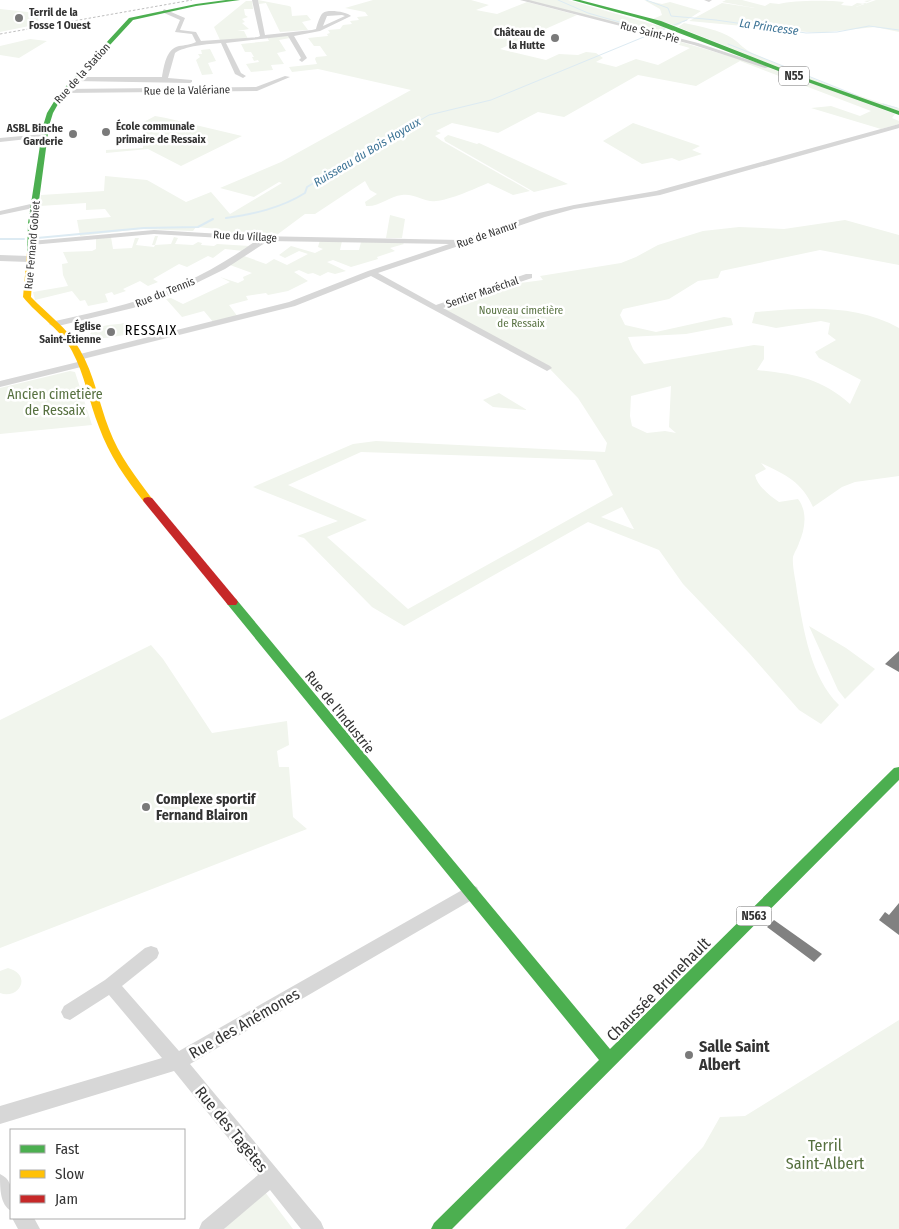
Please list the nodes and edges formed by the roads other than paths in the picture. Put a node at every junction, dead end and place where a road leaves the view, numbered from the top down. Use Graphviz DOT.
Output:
graph roads {
  1 [pos="238,0"];
  2 [pos="254,0"];
  3 [pos="523,0"];
  4 [pos="574,0"];
  5 [pos="208,1"];
  6 [pos="164,11"];
  7 [pos="183,20"];
  8 [pos="318,30"];
  9 [pos="194,33"];
  10 [pos="290,34"];
  11 [pos="263,37"];
  12 [pos="223,42"];
  13 [pos="199,43"];
  14 [pos="302,60"];
  15 [pos="776,68"];
  16 [pos="243,76"];
  17 [pos="287,78"];
  18 [pos="75,79"];
  19 [pos="100,79"];
  20 [pos="162,80"];
  21 [pos="196,81"];
  22 [pos="233,81"];
  23 [pos="251,81"];
  24 [pos="260,81"];
  25 [pos="278,81"];
  26 [pos="64,91"];
  27 [pos="94,91"];
  28 [pos="898,113"];
  29 [pos="899,126"];
  30 [pos="44,136"];
  31 [pos="0,140"];
  32 [pos="35,205"];
  33 [pos="0,213"];
  34 [pos="269,238"];
  35 [pos="31,243"];
  36 [pos="459,243"];
  37 [pos="0,258"];
  38 [pos="29,259"];
  39 [pos="371,273"];
  40 [pos="529,276"];
  41 [pos="434,308"];
  42 [pos="54,324"];
  43 [pos="80,361"];
  44 [pos="547,368"];
  45 [pos="0,384"];
  46 [pos="899,772"];
  47 [pos="471,892"];
  48 [pos="151,954"];
  49 [pos="111,985"];
  50 [pos="70,1012"];
  51 [pos="609,1060"];
  52 [pos="177,1062"];
  53 [pos="0,1115"];
  54 [pos="271,1176"];
  55 [pos="0,1184"];
  56 [pos="10,1199"];
  57 [pos="209,1229"];
  58 [pos="314,1229"];
  59 [pos="440,1229"];
  1 -- 5 [label="street"];
  2 -- 11 [label="street"];
  3 -- 15 [label="street, Rue Saint-Pie"];
  4 -- 15 [label="street, N55"];
  5 -- 6 [label="street"];
  6 -- 7 [label="street"];
  6 -- 18 [label="street, Rue de la Station"];
  7 -- 9 [label="street"];
  7 -- 9 [label="street"];
  8 -- 8 [label="street"];
  8 -- 10 [label="street"];
  9 -- 13 [label="street"];
  10 -- 11 [label="street"];
  10 -- 14 [label="street"];
  11 -- 12 [label="street"];
  12 -- 13 [label="street"];
  12 -- 16 [label="street"];
  13 -- 20 [label="street"];
  15 -- 28 [label="street, N55"];
  17 -- 25 [label="street, Rue de la Valériane"];
  18 -- 19 [label="street, Rue de la Valériane"];
  18 -- 26 [label="street, Rue de la Station"];
  19 -- 20 [label="street, Rue de la Valériane"];
  19 -- 27 [label="street"];
  20 -- 21 [label="street, Rue de la Valériane"];
  22 -- 23 [label="street, Rue de la Valériane"];
  24 -- 25 [label="street, Rue de la Valériane"];
  25 -- 27 [label="street, Rue de la Valériane"];
  26 -- 27 [label="street, Rue de la Valériane"];
  26 -- 30 [label="street, Rue de la Station"];
  29 -- 36 [label="street, Rue de Namur"];
  30 -- 31 [label="street"];
  30 -- 32 [label="street, Rue Fernand Gobiet"];
  32 -- 33 [label="street"];
  32 -- 35 [label="street, Rue Fernand Gobiet"];
  34 -- 35 [label="street, Rue du Village"];
  34 -- 36 [label="street, Rue du Village"];
  34 -- 42 [label="street, Rue du Tennis"];
  35 -- 38 [label="street, Rue Fernand Gobiet"];
  36 -- 39 [label="street, Rue de Namur"];
  37 -- 38 [label="street"];
  38 -- 42 [label="street, Rue Fernand Gobiet"];
  39 -- 41 [label="street, Sentier Maréchal"];
  39 -- 43 [label="street, Rue de Namur"];
  40 -- 41 [label="street, Sentier Maréchal"];
  41 -- 44 [label="street, Sentier Maréchal"];
  42 -- 43 [label="street, Rue Fernand Gobiet"];
  43 -- 45 [label="street, Rue de Namur"];
  43 -- 47 [label="street, Rue de l'Industrie"];
  46 -- 51 [label="street, Chaussée Brunehault / N563"];
  47 -- 51 [label="street, Rue de l'Industrie"];
  47 -- 52 [label="street, Rue des Anémones"];
  48 -- 49 [label="street"];
  49 -- 50 [label="street"];
  49 -- 52 [label="street, Rue des Tagètes"];
  51 -- 59 [label="street, Chaussée Brunehault / N563"];
  52 -- 53 [label="street, Rue des Anémones"];
  52 -- 54 [label="street, Rue des Tagètes"];
  54 -- 57 [label="street"];
  54 -- 58 [label="street, Rue des Tagètes"];
  55 -- 56 [label="street"];
}
